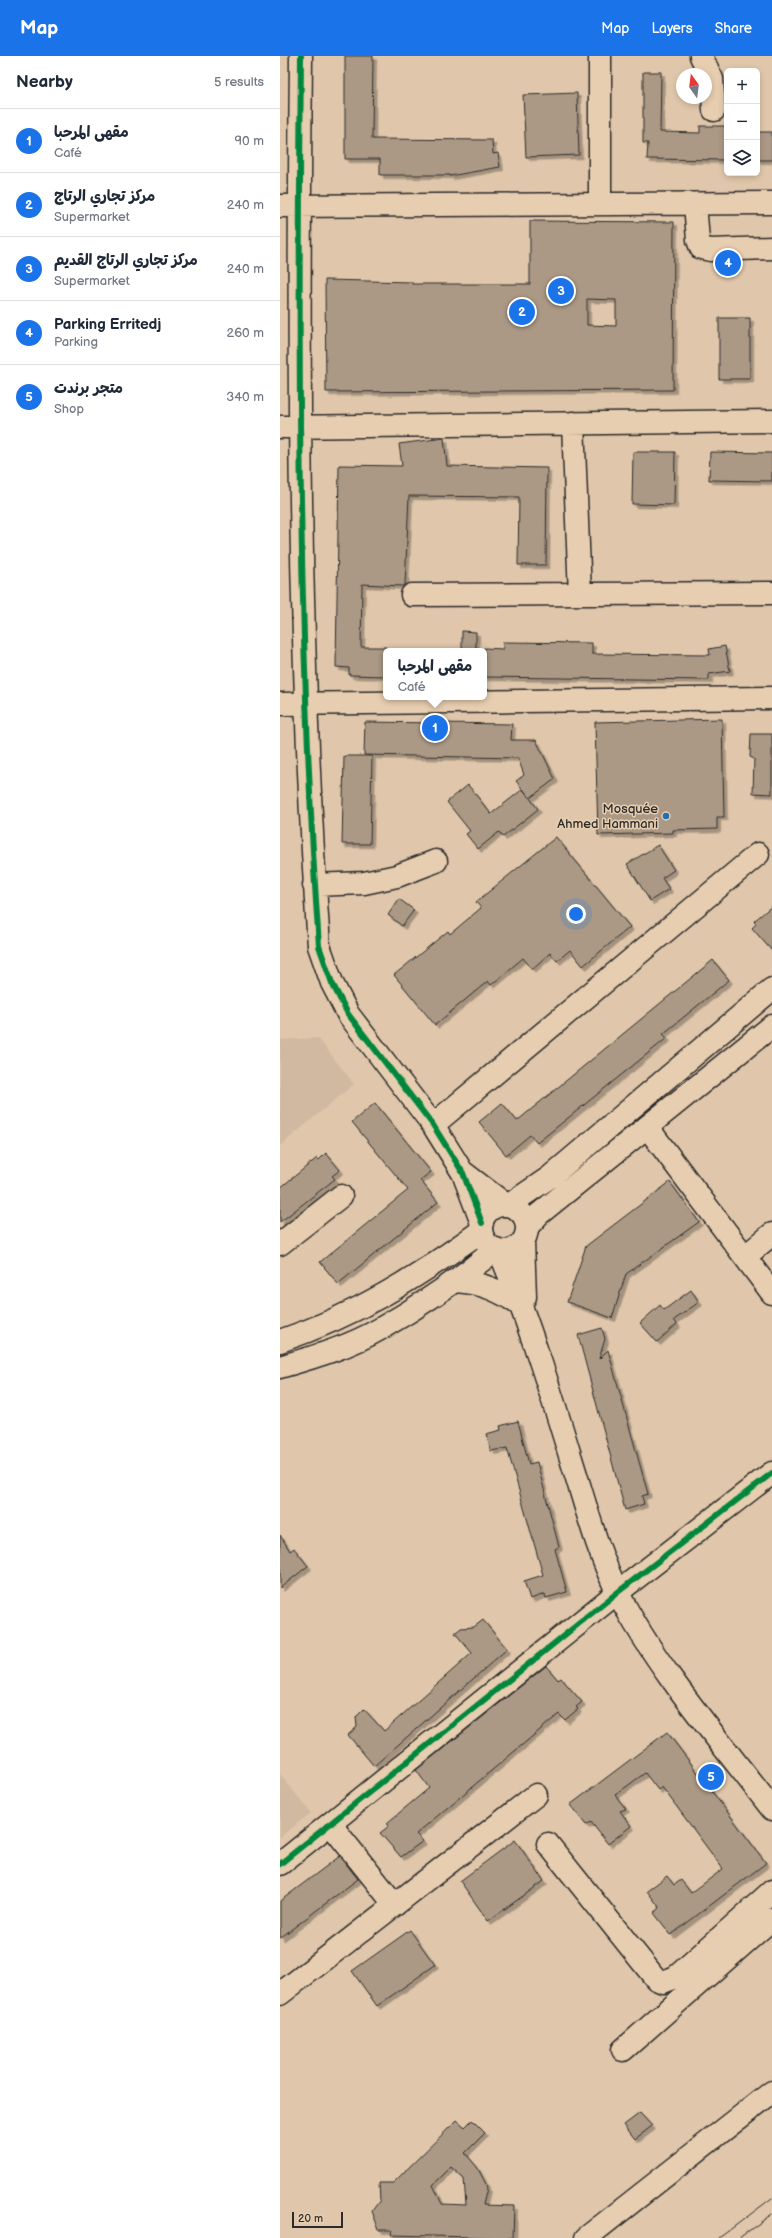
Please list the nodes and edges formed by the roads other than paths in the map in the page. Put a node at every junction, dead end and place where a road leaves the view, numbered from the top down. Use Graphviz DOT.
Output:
graph roads {
  1 [pos="301,56"];
  2 [pos="600,56"];
  3 [pos="701,56"];
  4 [pos="714,110"];
  5 [pos="772,203"];
  6 [pos="600,204"];
  7 [pos="695,204"];
  8 [pos="290,206"];
  9 [pos="772,248"];
  10 [pos="772,421"];
  11 [pos="573,424"];
  12 [pos="290,427"];
  13 [pos="772,593"];
  14 [pos="580,594"];
  15 [pos="412,595"];
  16 [pos="772,698"];
  17 [pos="307,703"];
  18 [pos="280,704"];
  19 [pos="758,854"];
  20 [pos="436,861"];
  21 [pos="314,885"];
  22 [pos="772,989"];
  23 [pos="770,1033"];
  24 [pos="433,1125"];
  25 [pos="648,1128"];
  26 [pos="463,1172"];
  27 [pos="340,1196"];
  28 [pos="508,1205"];
  29 [pos="481,1227"];
  30 [pos="525,1234"];
  31 [pos="772,1234"];
  32 [pos="280,1244"];
  33 [pos="497,1249"];
  34 [pos="746,1256"];
  35 [pos="454,1281"];
  36 [pos="772,1293"];
  37 [pos="524,1313"];
  38 [pos="280,1341"];
  39 [pos="280,1367"];
  40 [pos="772,1473"];
  41 [pos="618,1592"];
  42 [pos="536,1796"];
  43 [pos="772,1809"];
  44 [pos="331,1825"];
  45 [pos="548,1844"];
  46 [pos="280,1864"];
  47 [pos="772,1891"];
  48 [pos="395,1905"];
  49 [pos="772,1918"];
  50 [pos="280,1994"];
  51 [pos="623,2050"];
  52 [pos="772,2092"];
  53 [pos="586,2238"];
  1 -- 8 [label="street"];
  2 -- 6 [label="street"];
  3 -- 4 [label="street"];
  5 -- 7 [label="street"];
  6 -- 7 [label="street"];
  6 -- 8 [label="street"];
  7 -- 9 [label="street"];
  8 -- 12 [label="street"];
  10 -- 11 [label="street"];
  11 -- 12 [label="street"];
  11 -- 14 [label="street"];
  12 -- 17 [label="street"];
  13 -- 14 [label="street"];
  14 -- 15 [label="street"];
  16 -- 17 [label="street"];
  17 -- 18 [label="street"];
  17 -- 21 [label="street"];
  19 -- 24 [label="street"];
  20 -- 21 [label="street"];
  21 -- 24 [label="street"];
  22 -- 28 [label="street"];
  23 -- 25 [label="street"];
  24 -- 26 [label="street"];
  25 -- 30 [label="street"];
  25 -- 34 [label="street"];
  26 -- 28 [label="street"];
  26 -- 29 [label="street"];
  27 -- 32 [label="street"];
  28 -- 29 [label="street"];
  28 -- 30 [label="street"];
  29 -- 33 [label="street"];
  29 -- 38 [label="street"];
  30 -- 33 [label="street"];
  30 -- 37 [label="street"];
  31 -- 34 [label="street"];
  33 -- 35 [label="street"];
  33 -- 37 [label="street"];
  34 -- 36 [label="street"];
  35 -- 37 [label="street"];
  35 -- 39 [label="street"];
  37 -- 41 [label="street"];
  40 -- 41 [label="street"];
  41 -- 43 [label="street"];
  41 -- 44 [label="street"];
  42 -- 48 [label="street"];
  44 -- 46 [label="street"];
  44 -- 48 [label="street"];
  45 -- 47 [label="street"];
  48 -- 50 [label="street"];
  49 -- 51 [label="street"];
  52 -- 53 [label="street"];
}
